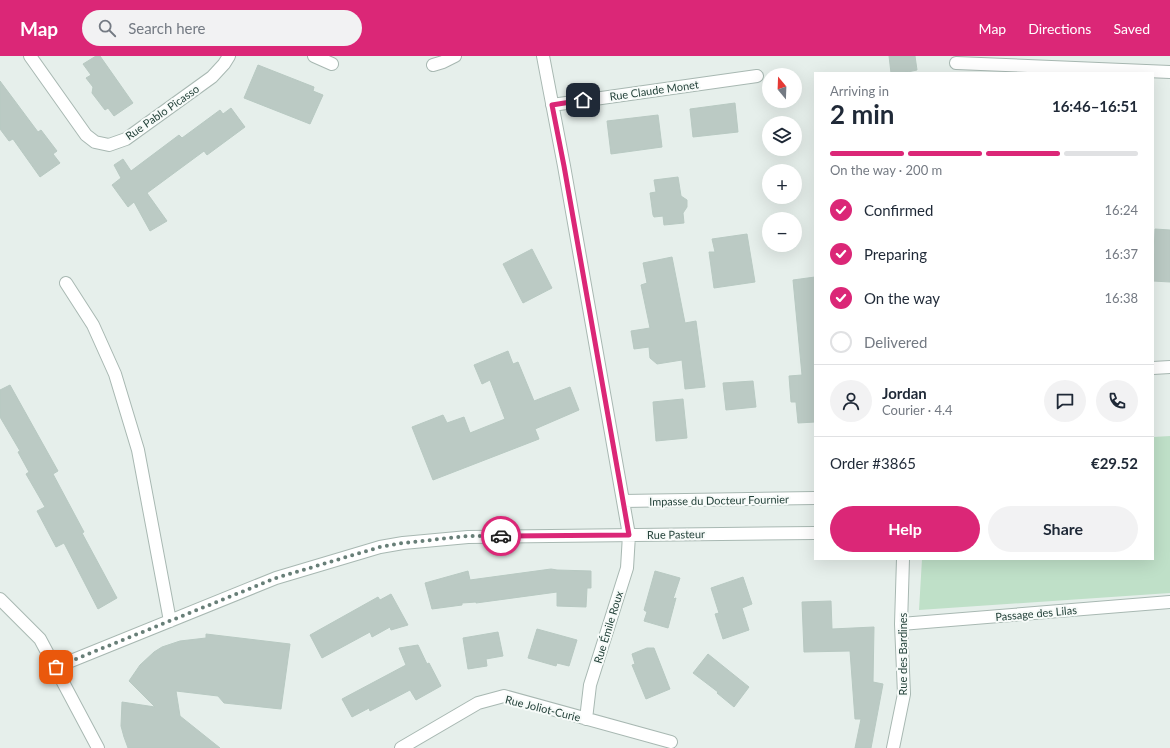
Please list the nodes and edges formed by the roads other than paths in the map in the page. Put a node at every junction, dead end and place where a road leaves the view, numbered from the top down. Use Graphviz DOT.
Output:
graph roads {
  1 [pos="30,56"];
  2 [pos="229,56"];
  3 [pos="314,56"];
  4 [pos="454,56"];
  5 [pos="543,56"];
  6 [pos="332,64"];
  7 [pos="956,64"];
  8 [pos="433,65"];
  9 [pos="1170,72"];
  10 [pos="757,76"];
  11 [pos="552,105"];
  12 [pos="66,283"];
  13 [pos="1170,367"];
  14 [pos="1154,368"];
  15 [pos="814,498"];
  16 [pos="623,501"];
  17 [pos="814,534"];
  18 [pos="629,535"];
  19 [pos="903,560"];
  20 [pos="1170,602"];
  21 [pos="1,603"];
  22 [pos="170,621"];
  23 [pos="902,624"];
  24 [pos="56,667"];
  25 [pos="586,719"];
  26 [pos="670,742"];
  27 [pos="98,748"];
  28 [pos="402,748"];
  29 [pos="892,748"];
  1 -- 2 [label="street, Rue Pablo Picasso"];
  3 -- 6 [label="street"];
  4 -- 8 [label="street"];
  5 -- 11 [label="street, Rue Émile Roux"];
  7 -- 9 [label="street"];
  10 -- 11 [label="street, Rue Claude Monet"];
  11 -- 16 [label="street, Rue Émile Roux"];
  12 -- 22 [label="street"];
  13 -- 14 [label="street"];
  15 -- 16 [label="street, Impasse du Docteur Fournier"];
  16 -- 18 [label="street, Rue Émile Roux"];
  17 -- 18 [label="street, Rue Pasteur"];
  18 -- 22 [label="street, Rue Pasteur"];
  18 -- 25 [label="street, Rue Émile Roux"];
  19 -- 23 [label="street, Rue des Bardines"];
  20 -- 23 [label="street, Passage des Lilas"];
  21 -- 24 [label="street"];
  22 -- 24 [label="street, Rue Pasteur"];
  23 -- 29 [label="street, Rue des Bardines"];
  24 -- 27 [label="street"];
  25 -- 26 [label="street, Rue Joliot-Curie"];
  25 -- 28 [label="street, Rue Joliot-Curie"];
}
